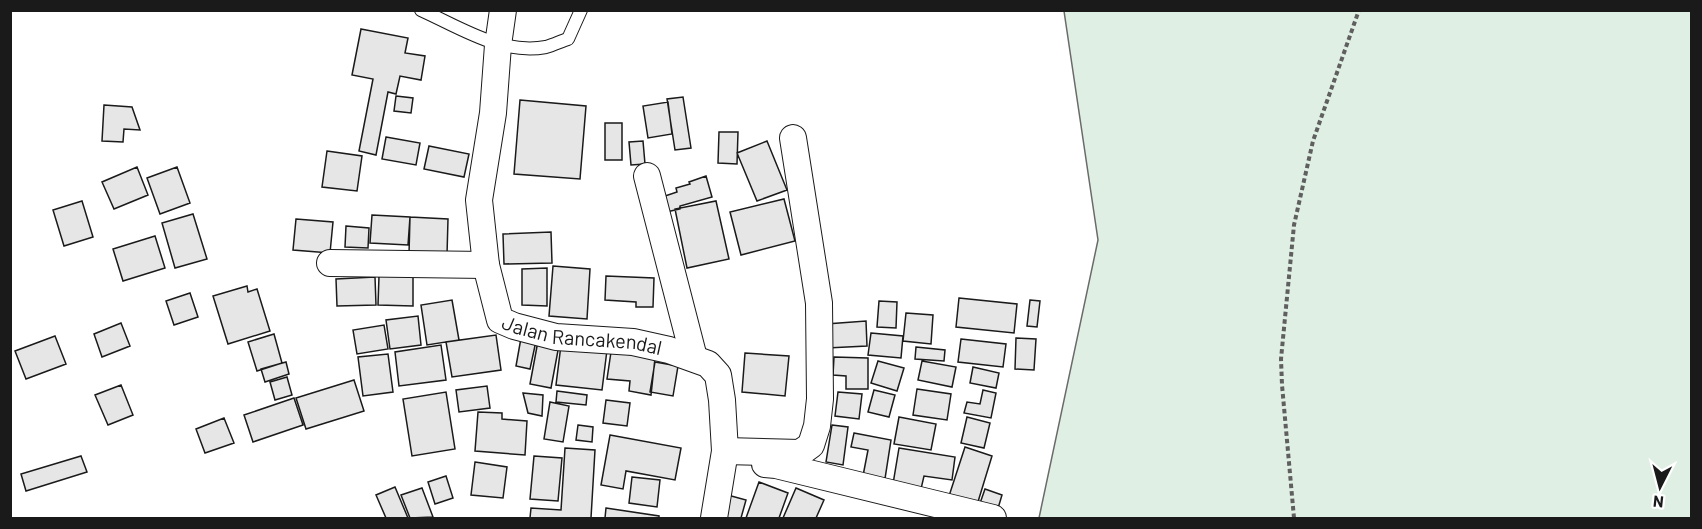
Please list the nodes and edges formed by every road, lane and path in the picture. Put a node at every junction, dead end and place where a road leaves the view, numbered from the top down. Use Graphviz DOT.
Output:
graph roads {
  1 [pos="421,10"];
  2 [pos="502,10"];
  3 [pos="581,10"];
  4 [pos="1359,10"];
  5 [pos="498,45"];
  6 [pos="793,138"];
  7 [pos="647,176"];
  8 [pos="330,263"];
  9 [pos="486,265"];
  10 [pos="694,358"];
  11 [pos="724,460"];
  12 [pos="714,519"];
  13 [pos="993,519"];
  14 [pos="1294,519"];
  1 -- 5 [label="lane"];
  2 -- 5 [label="street, Jalan Rancakendal"];
  3 -- 5 [label="lane"];
  4 -- 14 [label="path"];
  5 -- 9 [label="street, Jalan Rancakendal"];
  6 -- 11 [label="street"];
  7 -- 10 [label="street"];
  8 -- 9 [label="street"];
  9 -- 10 [label="street, Jalan Rancakendal"];
  10 -- 11 [label="street, Jalan Rancakendal"];
  11 -- 12 [label="street, Jalan Rancakendal"];
  11 -- 13 [label="street"];
}
